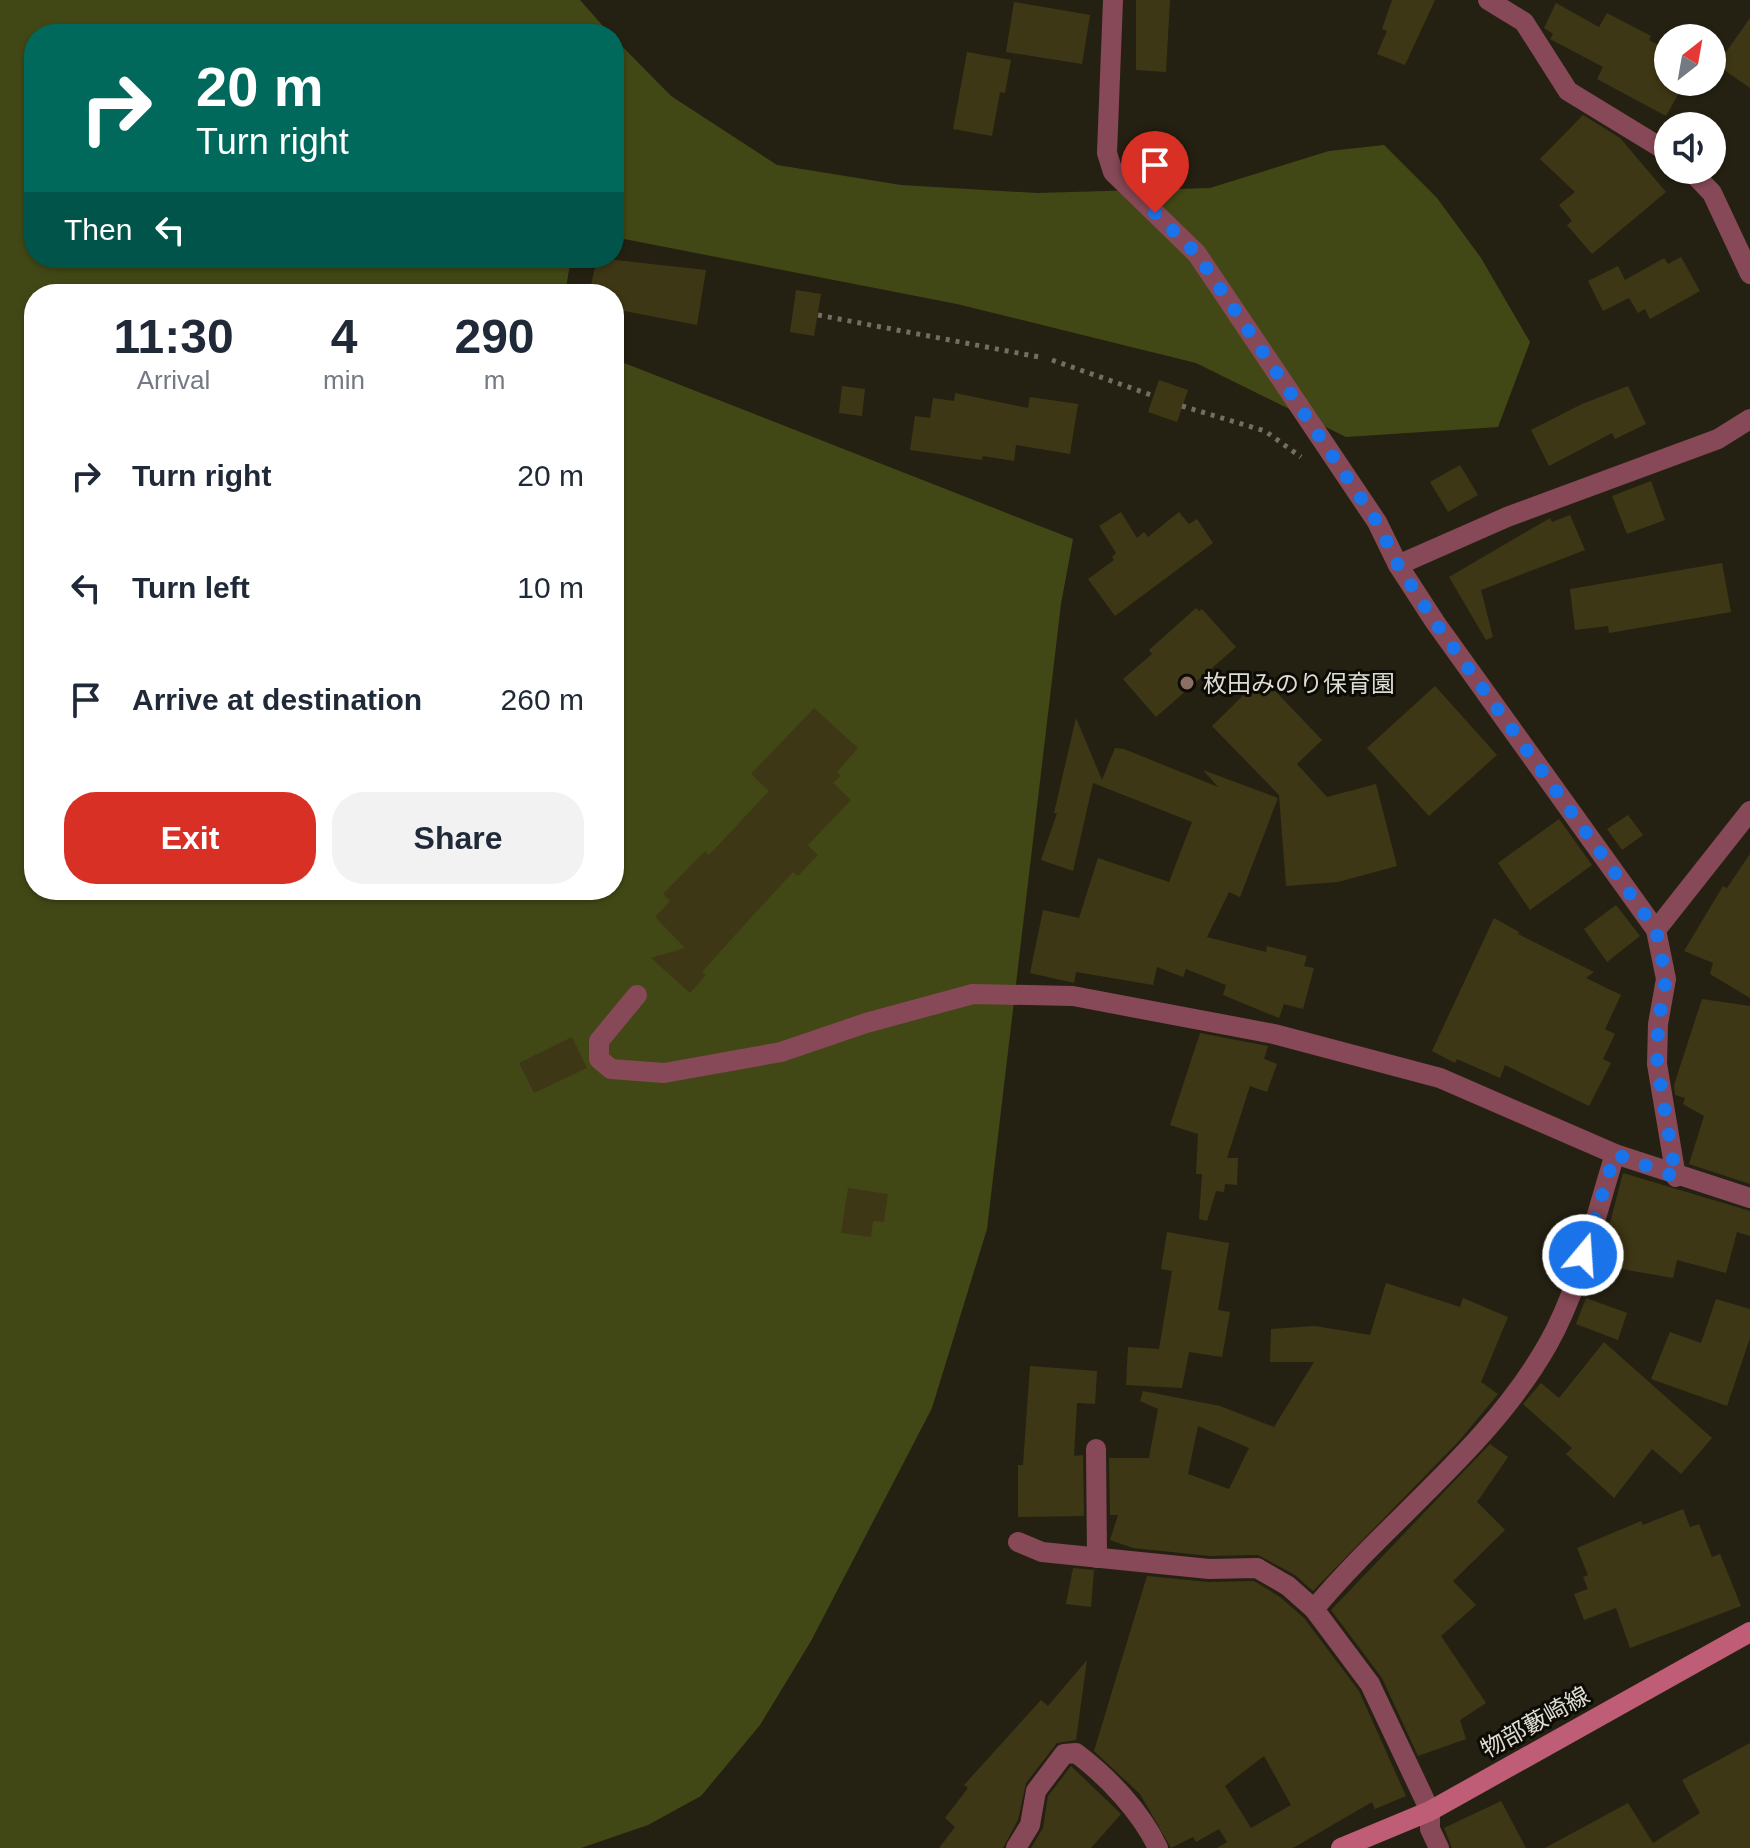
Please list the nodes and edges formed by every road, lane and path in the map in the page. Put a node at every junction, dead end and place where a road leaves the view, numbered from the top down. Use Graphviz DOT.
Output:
graph roads {
  1 [pos="1113,0"];
  2 [pos="1488,0"];
  3 [pos="1654,143"];
  4 [pos="1703,184"];
  5 [pos="1750,274"];
  6 [pos="818,315"];
  7 [pos="1039,357"];
  8 [pos="1052,360"];
  9 [pos="1154,396"];
  10 [pos="1182,406"];
  11 [pos="1750,419"];
  12 [pos="1304,460"];
  13 [pos="1398,565"];
  14 [pos="1750,811"];
  15 [pos="1656,930"];
  16 [pos="637,995"];
  17 [pos="1615,1154"];
  18 [pos="1676,1177"];
  19 [pos="1750,1198"];
  20 [pos="1096,1449"];
  21 [pos="1018,1542"];
  22 [pos="1097,1558"];
  23 [pos="1314,1609"];
  24 [pos="1750,1632"];
  25 [pos="1430,1811"];
  26 [pos="1016,1848"];
  27 [pos="1158,1848"];
  28 [pos="1341,1848"];
  29 [pos="1439,1848"];
  1 -- 13 [label="street"];
  2 -- 3 [label="street"];
  4 -- 5 [label="street"];
  6 -- 7 [label="path"];
  8 -- 9 [label="path"];
  10 -- 12 [label="path"];
  11 -- 13 [label="street"];
  13 -- 15 [label="street"];
  14 -- 15 [label="street"];
  15 -- 18 [label="street"];
  16 -- 17 [label="street"];
  17 -- 18 [label="street"];
  17 -- 23 [label="street"];
  18 -- 19 [label="street"];
  20 -- 22 [label="street"];
  21 -- 22 [label="street"];
  22 -- 23 [label="street"];
  23 -- 25 [label="street"];
  24 -- 25 [label="main road, 物部藪崎線"];
  25 -- 28 [label="main road, 物部藪崎線"];
  25 -- 29 [label="street"];
  26 -- 27 [label="street"];
}
